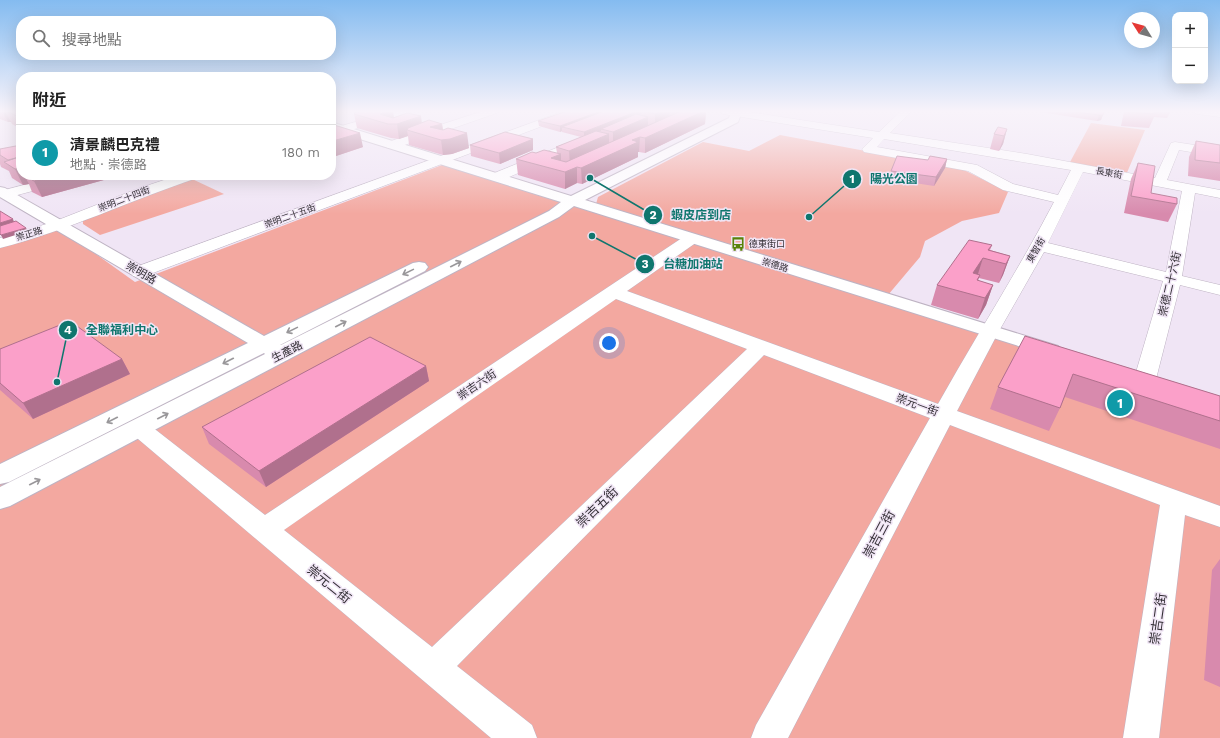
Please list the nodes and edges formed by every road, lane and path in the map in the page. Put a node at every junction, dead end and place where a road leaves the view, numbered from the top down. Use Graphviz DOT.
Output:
graph roads {
  1 [pos="393,145"];
  2 [pos="480,145"];
  3 [pos="572,145"];
  4 [pos="683,145"];
  5 [pos="872,145"];
  6 [pos="940,145"];
  7 [pos="1220,153"];
  8 [pos="441,160"];
  9 [pos="1079,168"];
  10 [pos="497,177"];
  11 [pos="55,180"];
  12 [pos="176,180"];
  13 [pos="170,182"];
  14 [pos="1160,182"];
  15 [pos="1190,188"];
  16 [pos="3,192"];
  17 [pos="1220,194"];
  18 [pos="1063,200"];
  19 [pos="572,201"];
  20 [pos="41,215"];
  21 [pos="58,225"];
  22 [pos="691,239"];
  23 [pos="0,243"];
  24 [pos="1039,246"];
  25 [pos="139,272"];
  26 [pos="1173,278"];
  27 [pos="1220,290"];
  28 [pos="614,292"];
  29 [pos="989,331"];
  30 [pos="761,346"];
  31 [pos="272,350"];
  32 [pos="1070,356"];
  33 [pos="1145,379"];
  34 [pos="944,414"];
  35 [pos="139,428"];
  36 [pos="0,476"];
  37 [pos="0,499"];
  38 [pos="1174,500"];
  39 [pos="1220,517"];
  40 [pos="263,530"];
  41 [pos="433,668"];
  42 [pos="519,738"];
  43 [pos="769,738"];
  44 [pos="1141,738"];
  1 -- 8 [label="street, 崇德路"];
  2 -- 8 [label="street, 崇明二十五街"];
  3 -- 10 [label="street"];
  4 -- 19 [label="street, 生產路"];
  5 -- 18 [label="street"];
  6 -- 9 [label="street, 長東街"];
  7 -- 14 [label="street"];
  8 -- 10 [label="street, 崇德路"];
  8 -- 25 [label="street, 崇明二十五街"];
  9 -- 14 [label="street, 長東街"];
  9 -- 18 [label="street, 東智街"];
  10 -- 19 [label="street, 崇德路"];
  11 -- 16 [label="street"];
  12 -- 13 [label="street, 崇明二十四街"];
  13 -- 20 [label="street"];
  13 -- 21 [label="street, 崇明二十四街"];
  14 -- 15 [label="street, 長東街"];
  15 -- 17 [label="street, 長東街"];
  15 -- 26 [label="street, 崇德二十六街"];
  16 -- 20 [label="street, 崇明路"];
  18 -- 24 [label="street, 東智街"];
  19 -- 22 [label="street, 崇德路"];
  19 -- 31 [label="street, 生產路"];
  20 -- 21 [label="street, 崇明路"];
  21 -- 23 [label="street, 崇正路"];
  21 -- 25 [label="street, 崇明路"];
  22 -- 28 [label="street, 崇吉六街"];
  22 -- 29 [label="street, 崇德路"];
  24 -- 26 [label="street"];
  24 -- 29 [label="street, 東智街"];
  25 -- 31 [label="street, 崇明路"];
  26 -- 27 [label="street"];
  26 -- 33 [label="street, 崇德二十六街"];
  28 -- 30 [label="street, 崇元一街"];
  28 -- 40 [label="street, 崇吉六街"];
  29 -- 32 [label="street, 崇德路"];
  29 -- 34 [label="street, 崇吉三街"];
  30 -- 34 [label="street, 崇元一街"];
  30 -- 41 [label="street, 崇吉五街"];
  35 -- 31 [label="street, 生產路, one-way"];
  31 -- 36 [label="street, 生產路, one-way"];
  34 -- 38 [label="street, 崇元一街"];
  34 -- 43 [label="street, 崇吉三街"];
  37 -- 35 [label="street, 生產路, one-way"];
  35 -- 40 [label="street, 崇元二街"];
  38 -- 39 [label="street, 崇元一街"];
  38 -- 44 [label="street, 崇吉二街"];
  40 -- 41 [label="street, 崇元二街"];
  41 -- 42 [label="street, 崇元二街"];
}
